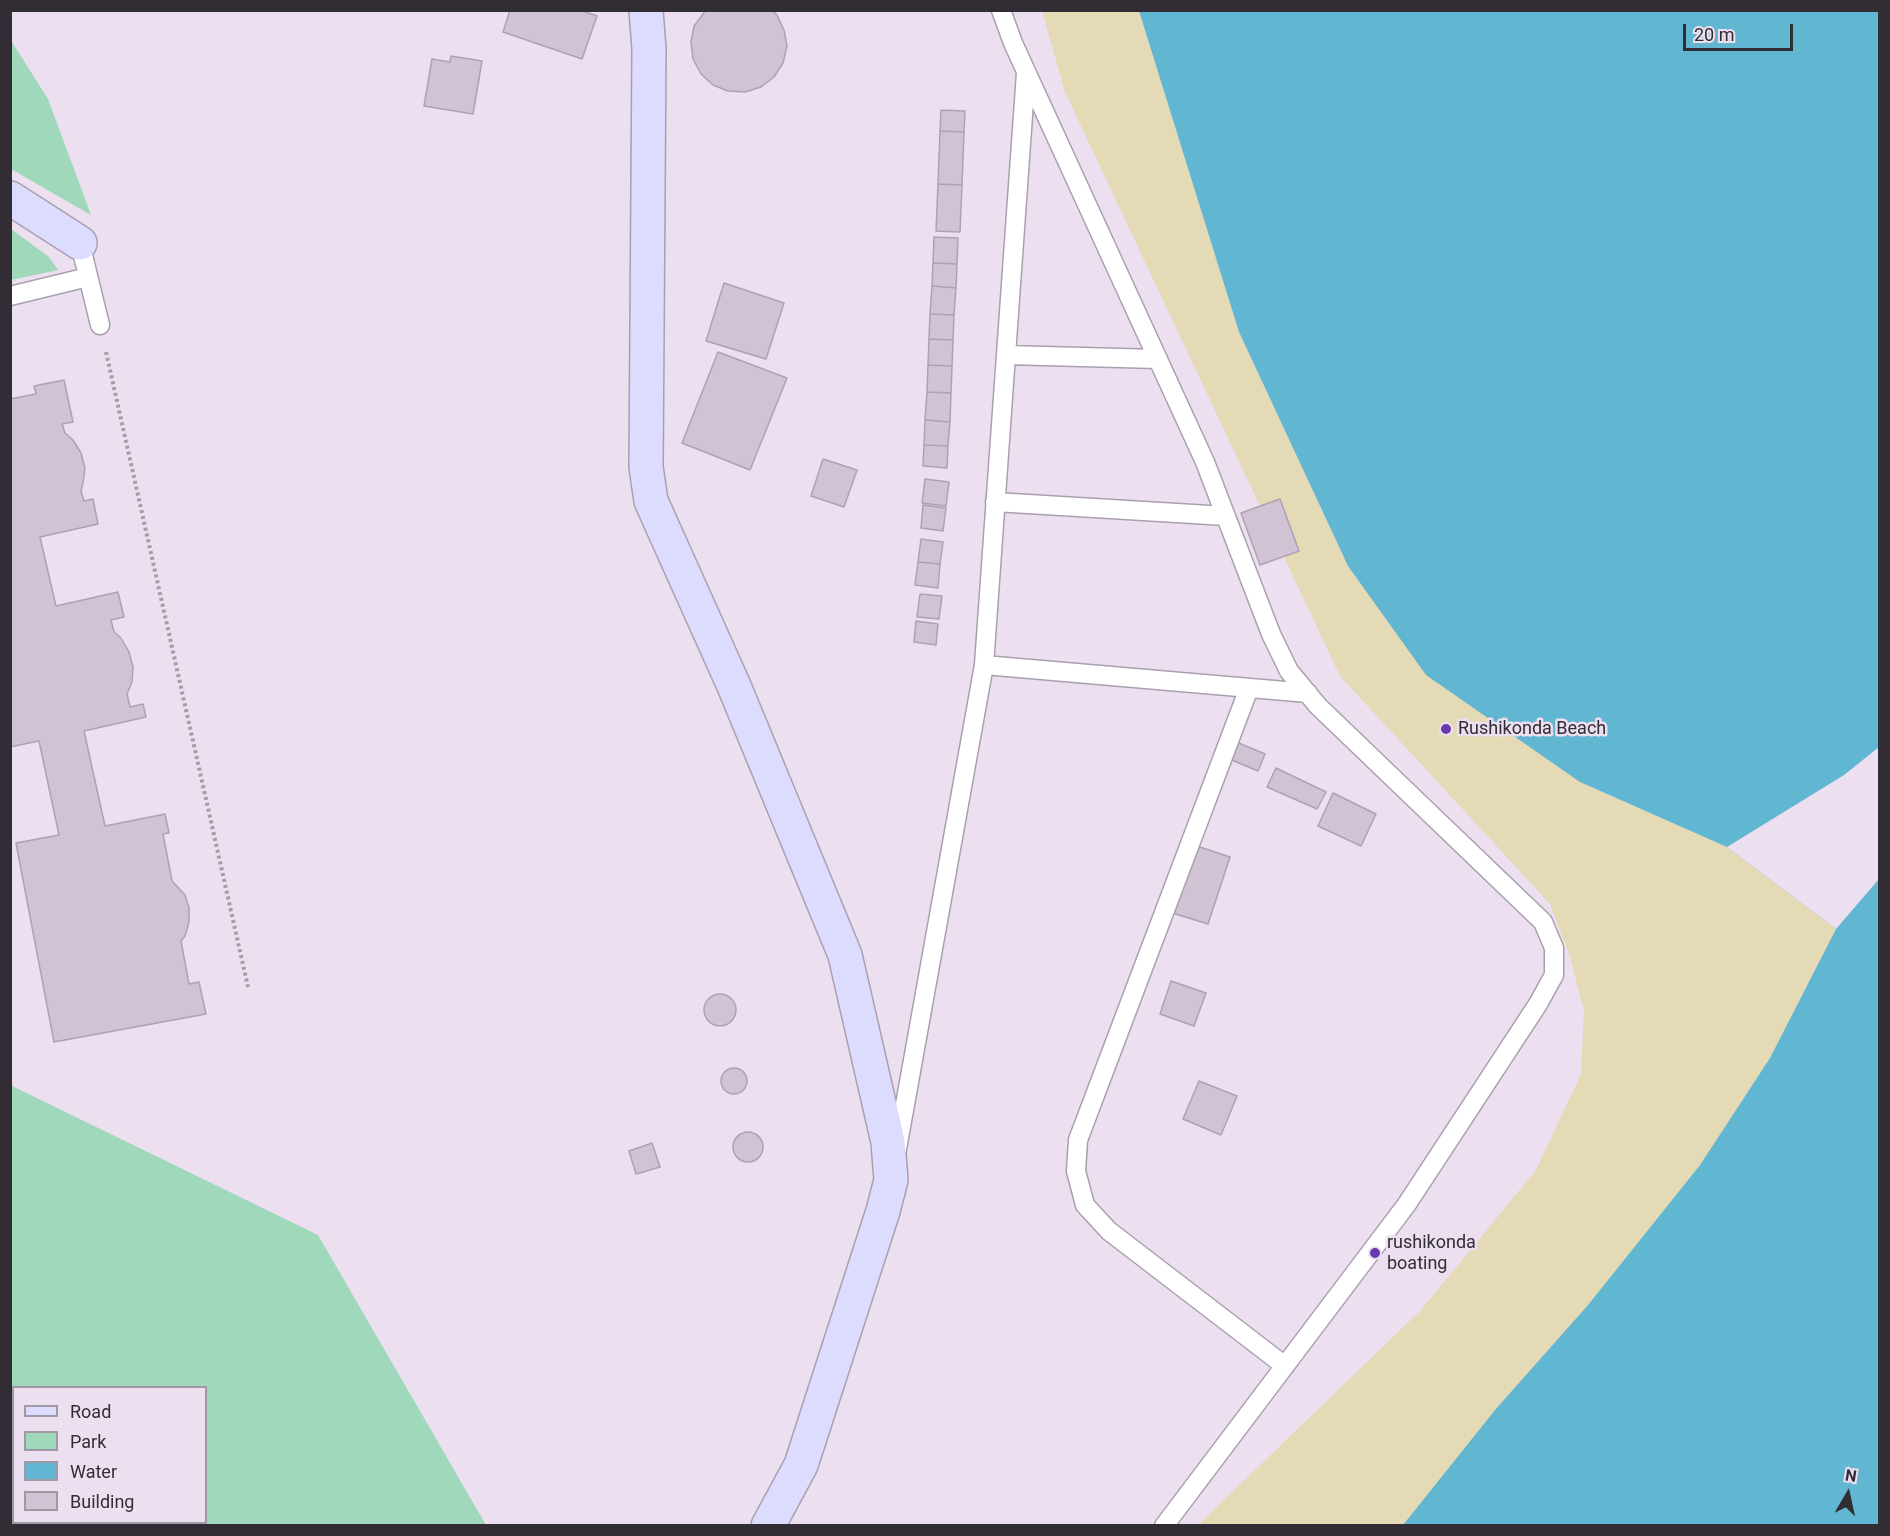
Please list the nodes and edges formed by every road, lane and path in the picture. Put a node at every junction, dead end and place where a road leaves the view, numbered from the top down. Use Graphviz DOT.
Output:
graph roads {
  1 [pos="646,10"];
  2 [pos="1001,10"];
  3 [pos="1026,71"];
  4 [pos="10,198"];
  5 [pos="80,243"];
  6 [pos="88,278"];
  7 [pos="10,296"];
  8 [pos="100,325"];
  9 [pos="1006,355"];
  10 [pos="1158,359"];
  11 [pos="995,502"];
  12 [pos="1226,516"];
  13 [pos="984,665"];
  14 [pos="1249,688"];
  15 [pos="1308,693"];
  16 [pos="248,987"];
  17 [pos="891,1180"];
  18 [pos="1285,1366"];
  19 [pos="768,1526"];
  20 [pos="1164,1526"];
  1 -- 17 [label="street"];
  2 -- 3 [label="lane"];
  3 -- 9 [label="lane"];
  3 -- 10 [label="lane"];
  4 -- 5 [label="street"];
  5 -- 6 [label="lane"];
  6 -- 7 [label="lane"];
  6 -- 8 [label="lane"];
  8 -- 16 [label="path"];
  9 -- 10 [label="lane"];
  9 -- 11 [label="lane"];
  10 -- 12 [label="lane"];
  11 -- 12 [label="lane"];
  11 -- 13 [label="lane"];
  12 -- 15 [label="lane"];
  13 -- 14 [label="lane"];
  13 -- 17 [label="lane"];
  14 -- 15 [label="lane"];
  14 -- 18 [label="lane"];
  15 -- 18 [label="lane"];
  17 -- 19 [label="street"];
  18 -- 20 [label="lane"];
}
